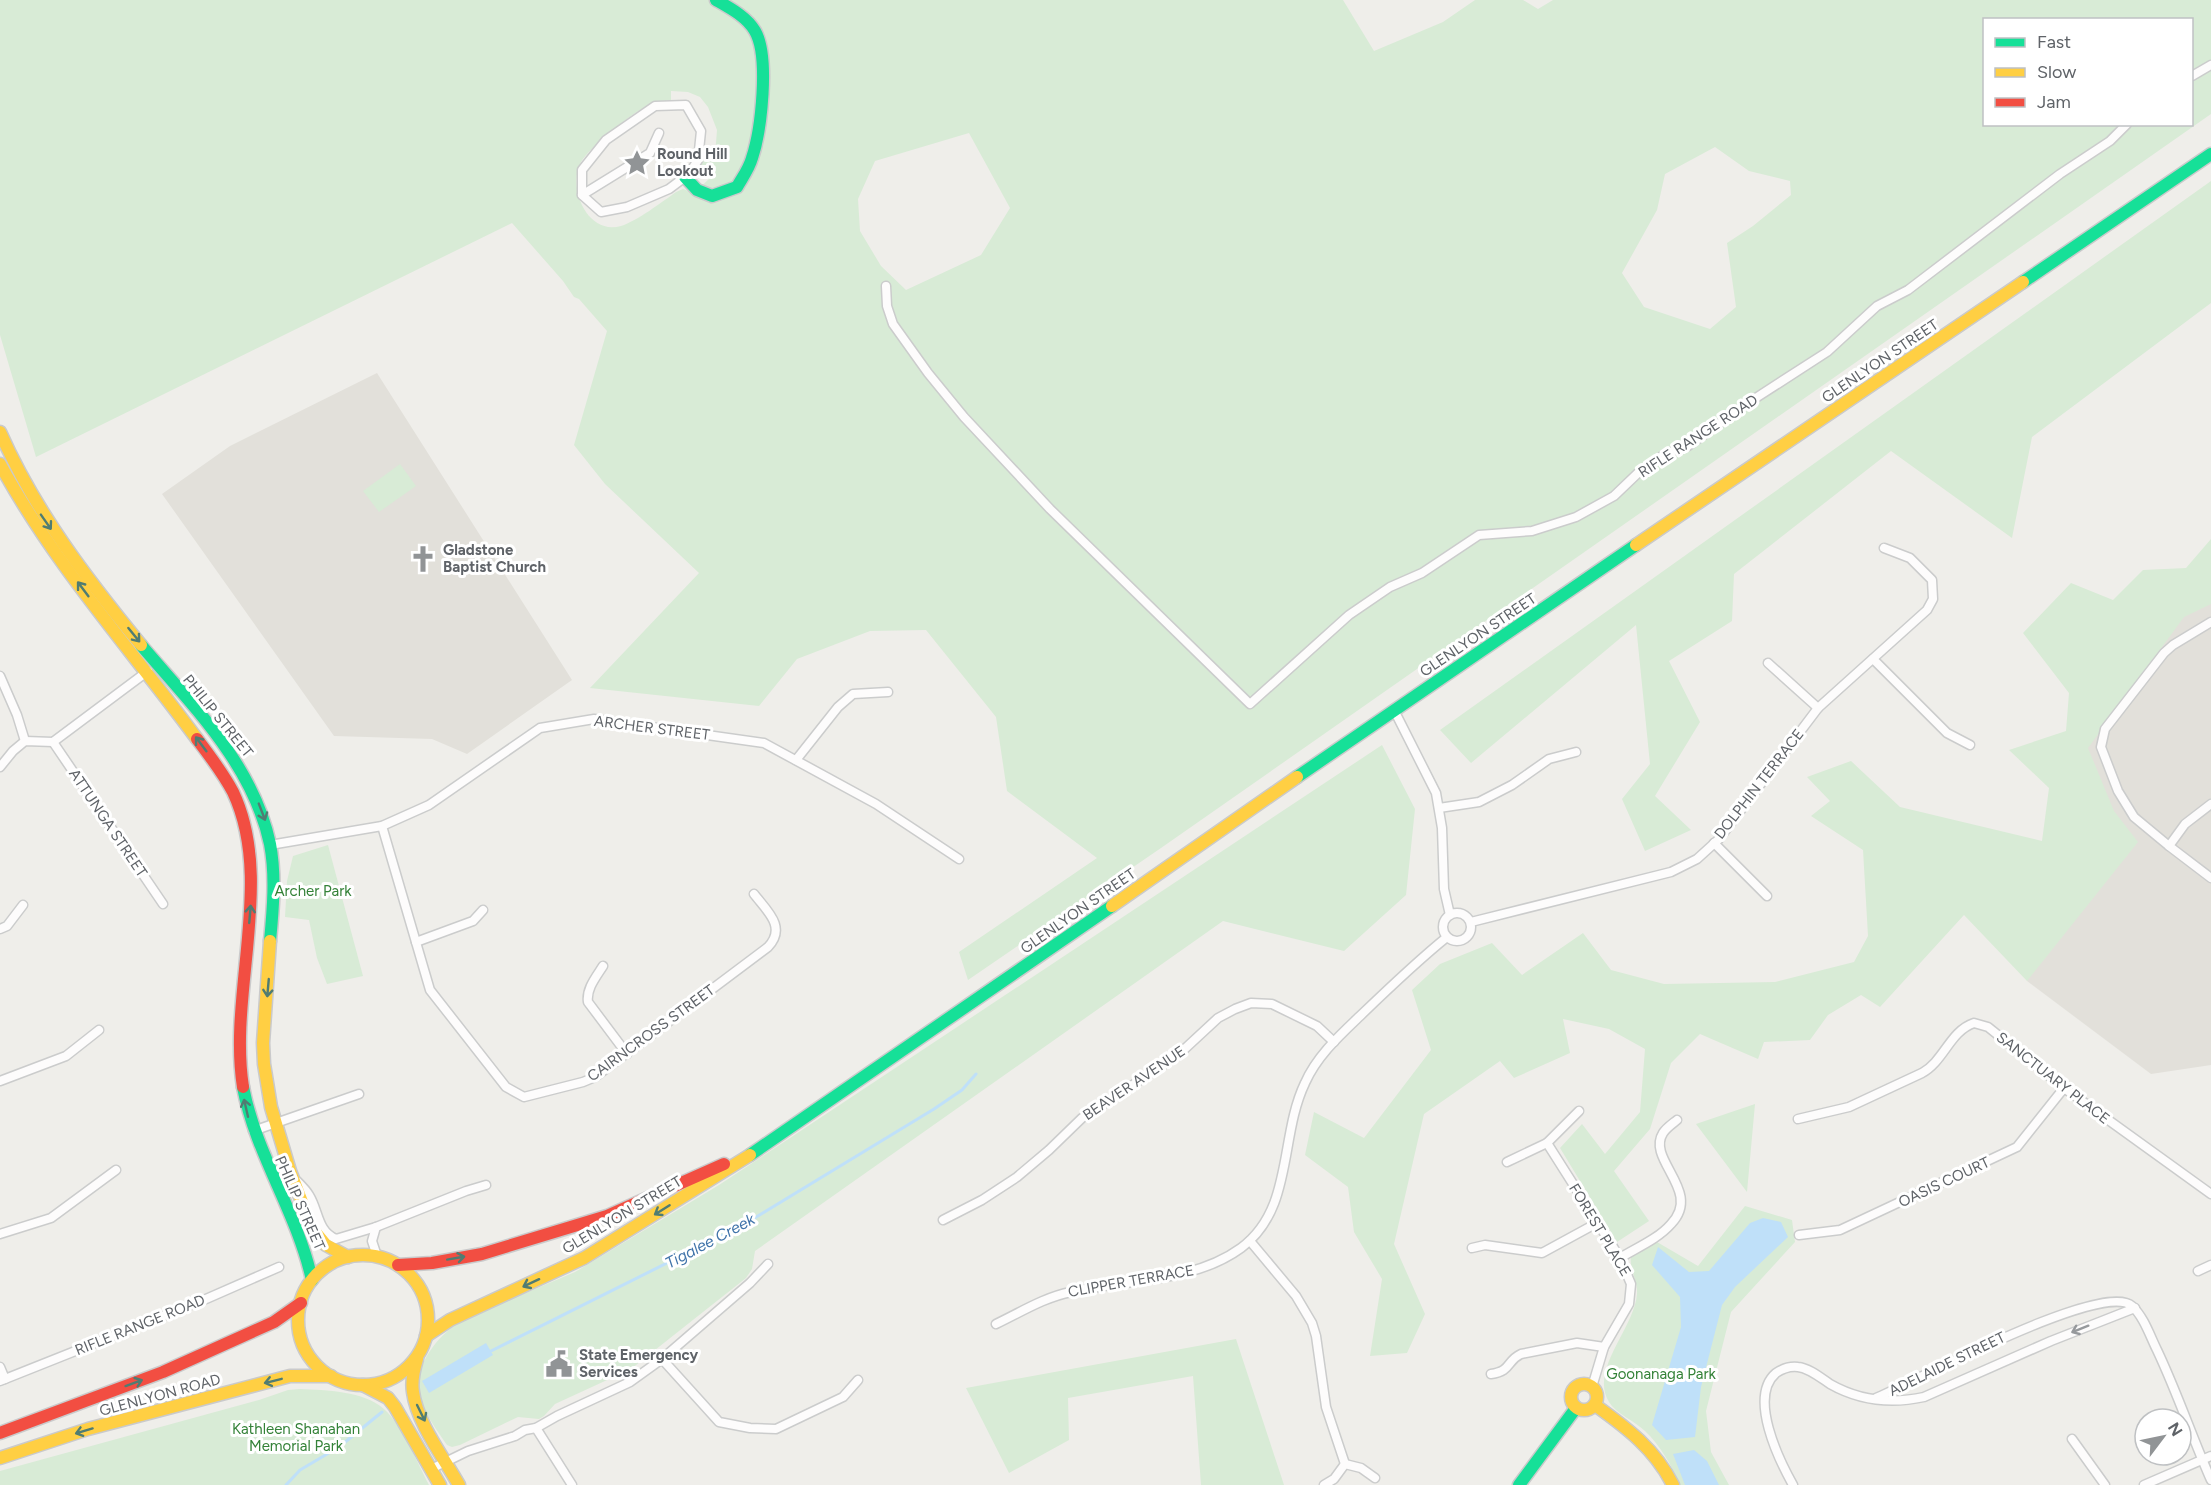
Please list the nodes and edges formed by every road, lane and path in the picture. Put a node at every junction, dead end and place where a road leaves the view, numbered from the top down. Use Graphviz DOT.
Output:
graph roads {
  1 [pos="716,0"];
  2 [pos="2211,65"];
  3 [pos="2193,75"];
  4 [pos="2125,126"];
  5 [pos="659,133"];
  6 [pos="2211,154"];
  7 [pos="685,177"];
  8 [pos="582,195"];
  9 [pos="886,286"];
  10 [pos="0,432"];
  11 [pos="0,464"];
  12 [pos="1884,548"];
  13 [pos="2211,622"];
  14 [pos="2197,630"];
  15 [pos="2211,632"];
  16 [pos="1874,659"];
  17 [pos="1768,663"];
  18 [pos="148,671"];
  19 [pos="0,676"];
  20 [pos="888,693"];
  21 [pos="1818,708"];
  22 [pos="1394,710"];
  23 [pos="25,741"];
  24 [pos="53,742"];
  25 [pos="1970,746"];
  26 [pos="1576,752"];
  27 [pos="796,760"];
  28 [pos="0,768"];
  29 [pos="2211,804"];
  30 [pos="1439,808"];
  31 [pos="382,826"];
  32 [pos="1714,843"];
  33 [pos="270,845"];
  34 [pos="2169,846"];
  35 [pos="959,859"];
  36 [pos="249,861"];
  37 [pos="2211,878"];
  38 [pos="754,894"];
  39 [pos="1767,896"];
  40 [pos="164,904"];
  41 [pos="23,905"];
  42 [pos="483,910"];
  43 [pos="1450,915"];
  44 [pos="1471,922"];
  45 [pos="0,929"];
  46 [pos="1447,937"];
  47 [pos="416,942"];
  48 [pos="603,966"];
  49 [pos="99,1030"];
  50 [pos="1334,1042"];
  51 [pos="627,1054"];
  52 [pos="0,1081"];
  53 [pos="2064,1088"];
  54 [pos="359,1094"];
  55 [pos="1579,1111"];
  56 [pos="1797,1119"];
  57 [pos="1677,1120"];
  58 [pos="276,1122"];
  59 [pos="253,1131"];
  60 [pos="1547,1143"];
  61 [pos="765,1146"];
  62 [pos="1507,1162"];
  63 [pos="116,1170"];
  64 [pos="292,1176"];
  65 [pos="486,1185"];
  66 [pos="2211,1194"];
  67 [pos="943,1220"];
  68 [pos="1597,1224"];
  69 [pos="376,1227"];
  70 [pos="0,1234"];
  71 [pos="1799,1235"];
  72 [pos="1250,1241"];
  73 [pos="1472,1248"];
  74 [pos="348,1257"];
  75 [pos="377,1257"];
  76 [pos="1620,1258"];
  77 [pos="768,1264"];
  78 [pos="398,1265"];
  79 [pos="2211,1265"];
  80 [pos="279,1267"];
  81 [pos="2198,1272"];
  82 [pos="312,1280"];
  83 [pos="301,1303"];
  84 [pos="2135,1308"];
  85 [pos="996,1324"];
  86 [pos="426,1336"];
  87 [pos="1604,1347"];
  88 [pos="417,1357"];
  89 [pos="662,1359"];
  90 [pos="0,1367"];
  91 [pos="1491,1374"];
  92 [pos="331,1376"];
  93 [pos="3,1380"];
  94 [pos="858,1380"];
  95 [pos="363,1385"];
  96 [pos="1592,1387"];
  97 [pos="1873,1399"];
  98 [pos="1595,1405"];
  99 [pos="1576,1408"];
  100 [pos="536,1428"];
  101 [pos="0,1433"];
  102 [pos="2072,1439"];
  103 [pos="0,1458"];
  104 [pos="2207,1458"];
  105 [pos="446,1461"];
  106 [pos="1345,1464"];
  107 [pos="431,1469"];
  108 [pos="1375,1478"];
  109 [pos="2211,1480"];
  110 [pos="440,1485"];
  111 [pos="459,1485"];
  112 [pos="572,1485"];
  113 [pos="1324,1485"];
  114 [pos="1519,1485"];
  115 [pos="1673,1485"];
  116 [pos="1793,1485"];
  117 [pos="2105,1485"];
  118 [pos="2144,1485"];
  1 -- 7 [label="main road"];
  2 -- 3 [label="street"];
  4 -- 9 [label="street, RIFLE RANGE ROAD"];
  5 -- 8 [label="street"];
  6 -- 22 [label="main road, GLENLYON STREET"];
  7 -- 8 [label="street"];
  7 -- 8 [label="street"];
  10 -- 33 [label="main road, PHILIP STREET, one-way"];
  18 -- 11 [label="main road, PHILIP STREET, one-way"];
  12 -- 16 [label="street, DOLPHIN TERRACE"];
  13 -- 14 [label="street"];
  14 -- 15 [label="street"];
  14 -- 34 [label="street"];
  16 -- 21 [label="street, DOLPHIN TERRACE"];
  16 -- 25 [label="street"];
  17 -- 21 [label="street"];
  18 -- 24 [label="street"];
  36 -- 18 [label="main road, PHILIP STREET, one-way"];
  19 -- 23 [label="street"];
  20 -- 27 [label="street"];
  21 -- 32 [label="street, DOLPHIN TERRACE"];
  22 -- 30 [label="street"];
  22 -- 61 [label="main road, GLENLYON STREET"];
  23 -- 24 [label="street"];
  23 -- 28 [label="street"];
  24 -- 40 [label="street, ATTUNGA STREET"];
  26 -- 30 [label="street"];
  27 -- 31 [label="street, ARCHER STREET"];
  27 -- 35 [label="street, ARCHER STREET"];
  29 -- 34 [label="street"];
  30 -- 43 [label="street"];
  31 -- 33 [label="street, ARCHER STREET"];
  31 -- 47 [label="street, CAIRNCROSS STREET"];
  32 -- 39 [label="street"];
  32 -- 44 [label="street, DOLPHIN TERRACE"];
  33 -- 36 [label="main road"];
  33 -- 58 [label="main road, PHILIP STREET, one-way"];
  34 -- 37 [label="street"];
  59 -- 36 [label="main road, PHILIP STREET, one-way"];
  38 -- 51 [label="street, CAIRNCROSS STREET"];
  41 -- 45 [label="street"];
  42 -- 47 [label="street"];
  43 -- 44 [label="street"];
  43 -- 46 [label="street"];
  44 -- 46 [label="street"];
  46 -- 50 [label="street, CLIPPER TERRACE"];
  47 -- 51 [label="street, CAIRNCROSS STREET"];
  48 -- 51 [label="street"];
  49 -- 52 [label="street"];
  50 -- 67 [label="street, BEAVER AVENUE"];
  50 -- 72 [label="street, CLIPPER TERRACE"];
  53 -- 56 [label="street, SANCTUARY PLACE"];
  53 -- 66 [label="street, SANCTUARY PLACE"];
  53 -- 71 [label="street, OASIS COURT"];
  54 -- 58 [label="street"];
  55 -- 60 [label="street"];
  57 -- 76 [label="street"];
  58 -- 59 [label="street"];
  58 -- 64 [label="main road, PHILIP STREET"];
  59 -- 82 [label="main road, PHILIP STREET"];
  60 -- 62 [label="street"];
  60 -- 68 [label="street, FOREST PLACE"];
  78 -- 61 [label="main road, GLENLYON STREET, one-way"];
  61 -- 86 [label="main road, GLENLYON STREET, one-way"];
  63 -- 70 [label="street"];
  64 -- 69 [label="street"];
  64 -- 74 [label="main road, PHILIP STREET"];
  65 -- 69 [label="street"];
  68 -- 73 [label="street"];
  68 -- 76 [label="street, FOREST PLACE"];
  69 -- 75 [label="street"];
  72 -- 85 [label="street, CLIPPER TERRACE"];
  72 -- 106 [label="street"];
  74 -- 75 [label="main road"];
  74 -- 82 [label="main road"];
  75 -- 78 [label="main road"];
  76 -- 87 [label="street, FOREST PLACE"];
  77 -- 89 [label="street"];
  78 -- 86 [label="main road"];
  79 -- 81 [label="street"];
  80 -- 93 [label="street, RIFLE RANGE ROAD"];
  82 -- 83 [label="main road"];
  83 -- 92 [label="main road"];
  101 -- 83 [label="main road, GLENLYON ROAD, one-way"];
  84 -- 97 [label="street, ADELAIDE STREET, one-way"];
  84 -- 97 [label="street, ADELAIDE STREET"];
  84 -- 104 [label="street"];
  86 -- 88 [label="main road"];
  87 -- 91 [label="street"];
  87 -- 96 [label="street, FOREST PLACE"];
  88 -- 95 [label="main road"];
  88 -- 105 [label="main road, one-way"];
  89 -- 94 [label="street"];
  89 -- 100 [label="street"];
  90 -- 93 [label="street"];
  92 -- 95 [label="main road"];
  92 -- 103 [label="main road, GLENLYON ROAD, one-way"];
  95 -- 107 [label="main road"];
  96 -- 98 [label="main road"];
  96 -- 99 [label="main road"];
  97 -- 116 [label="street"];
  98 -- 99 [label="main road"];
  98 -- 115 [label="main road"];
  99 -- 114 [label="main road"];
  100 -- 105 [label="street"];
  100 -- 112 [label="street"];
  102 -- 117 [label="street"];
  104 -- 109 [label="street"];
  104 -- 118 [label="street"];
  105 -- 107 [label="street"];
  105 -- 111 [label="main road"];
  106 -- 108 [label="street"];
  106 -- 113 [label="street"];
  107 -- 110 [label="main road"];
}
